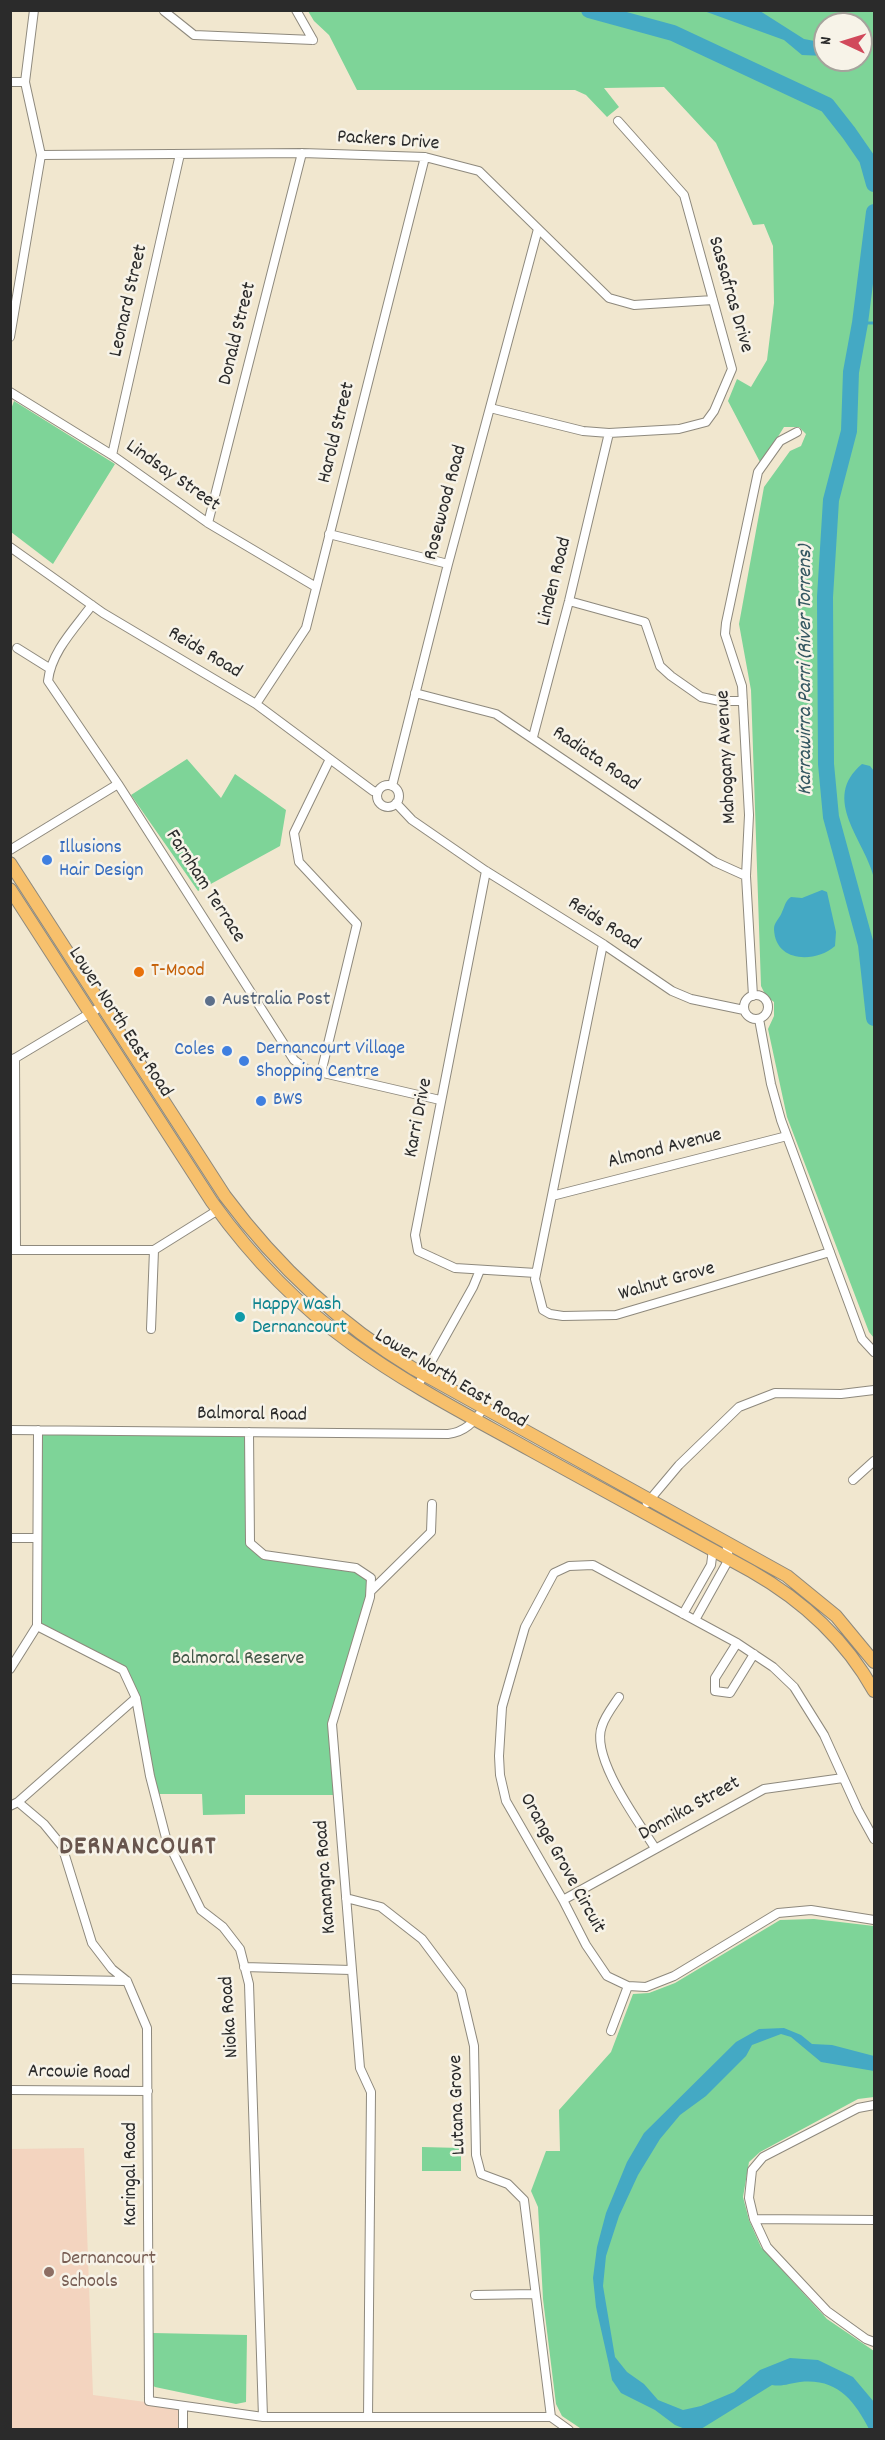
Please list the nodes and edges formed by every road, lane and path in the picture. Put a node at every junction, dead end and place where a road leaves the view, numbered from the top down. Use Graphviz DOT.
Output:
graph roads {
  1 [pos="34,10"];
  2 [pos="296,10"];
  3 [pos="164,11"];
  4 [pos="10,82"];
  5 [pos="25,82"];
  6 [pos="618,122"];
  7 [pos="302,153"];
  8 [pos="180,154"];
  9 [pos="41,155"];
  10 [pos="425,157"];
  11 [pos="538,229"];
  12 [pos="713,300"];
  13 [pos="10,337"];
  14 [pos="10,392"];
  15 [pos="490,408"];
  16 [pos="797,432"];
  17 [pos="609,433"];
  18 [pos="112,455"];
  19 [pos="208,523"];
  20 [pos="329,534"];
  21 [pos="10,547"];
  22 [pos="448,564"];
  23 [pos="316,587"];
  24 [pos="569,601"];
  25 [pos="92,605"];
  26 [pos="16,648"];
  27 [pos="49,668"];
  28 [pos="415,693"];
  29 [pos="743,701"];
  30 [pos="256,704"];
  31 [pos="533,737"];
  32 [pos="329,760"];
  33 [pos="118,783"];
  34 [pos="392,786"];
  35 [pos="378,792"];
  36 [pos="396,803"];
  37 [pos="10,850"];
  38 [pos="10,863"];
  39 [pos="486,871"];
  40 [pos="746,876"];
  41 [pos="10,889"];
  42 [pos="603,944"];
  43 [pos="753,996"];
  44 [pos="102,1006"];
  45 [pos="744,1010"];
  46 [pos="89,1013"];
  47 [pos="759,1019"];
  48 [pos="13,1059"];
  49 [pos="321,1072"];
  50 [pos="440,1100"];
  51 [pos="787,1136"];
  52 [pos="552,1196"];
  53 [pos="218,1210"];
  54 [pos="13,1250"];
  55 [pos="154,1250"];
  56 [pos="830,1252"];
  57 [pos="480,1270"];
  58 [pos="535,1276"];
  59 [pos="151,1329"];
  60 [pos="874,1352"];
  61 [pos="424,1375"];
  62 [pos="417,1386"];
  63 [pos="874,1390"];
  64 [pos="483,1409"];
  65 [pos="475,1419"];
  66 [pos="10,1430"];
  67 [pos="38,1430"];
  68 [pos="249,1432"];
  69 [pos="874,1461"];
  70 [pos="853,1480"];
  71 [pos="432,1504"];
  72 [pos="645,1505"];
  73 [pos="10,1538"];
  74 [pos="38,1538"];
  75 [pos="726,1542"];
  76 [pos="713,1549"];
  77 [pos="729,1559"];
  78 [pos="371,1591"];
  79 [pos="683,1614"];
  80 [pos="695,1620"];
  81 [pos="37,1626"];
  82 [pos="737,1644"];
  83 [pos="754,1654"];
  84 [pos="874,1662"];
  85 [pos="10,1669"];
  86 [pos="874,1691"];
  87 [pos="619,1697"];
  88 [pos="136,1698"];
  89 [pos="843,1778"];
  90 [pos="14,1804"];
  91 [pos="874,1839"];
  92 [pos="655,1848"];
  93 [pos="345,1898"];
  94 [pos="563,1900"];
  95 [pos="874,1920"];
  96 [pos="244,1967"];
  97 [pos="351,1970"];
  98 [pos="10,1979"];
  99 [pos="127,1982"];
  100 [pos="628,1986"];
  101 [pos="611,2031"];
  102 [pos="10,2090"];
  103 [pos="148,2091"];
  104 [pos="874,2105"];
  105 [pos="754,2219"];
  106 [pos="874,2220"];
  107 [pos="535,2294"];
  108 [pos="475,2295"];
  109 [pos="874,2342"];
  110 [pos="183,2407"];
  111 [pos="263,2417"];
  112 [pos="368,2417"];
  113 [pos="550,2417"];
  114 [pos="183,2430"];
  115 [pos="569,2430"];
  1 -- 5 [label="street"];
  2 -- 3 [label="street"];
  4 -- 5 [label="street"];
  5 -- 9 [label="street"];
  6 -- 12 [label="street, Sassafras Drive"];
  7 -- 8 [label="street, Packers Drive"];
  7 -- 10 [label="street, Packers Drive"];
  7 -- 19 [label="street, Donald Street"];
  8 -- 9 [label="street, Packers Drive"];
  8 -- 18 [label="street, Leonard Street"];
  9 -- 13 [label="street"];
  10 -- 11 [label="street, Packers Drive"];
  10 -- 20 [label="street, Harold Street"];
  11 -- 12 [label="street, Packers Drive"];
  11 -- 15 [label="street, Rosewood Road"];
  12 -- 17 [label="street, Sassafras Drive"];
  14 -- 18 [label="street, Lindsay Street"];
  15 -- 17 [label="street, Sassafras Drive"];
  15 -- 22 [label="street, Rosewood Road"];
  16 -- 29 [label="street, Mahogany Avenue"];
  17 -- 24 [label="street, Linden Road"];
  18 -- 19 [label="street, Lindsay Street"];
  19 -- 23 [label="street, Lindsay Street"];
  20 -- 22 [label="street"];
  20 -- 23 [label="street, Harold Street"];
  21 -- 25 [label="street, Reids Road"];
  22 -- 28 [label="street, Rosewood Road"];
  23 -- 30 [label="street, Harold Street"];
  24 -- 29 [label="street"];
  24 -- 31 [label="street, Linden Road"];
  25 -- 27 [label="street"];
  25 -- 30 [label="street, Reids Road"];
  26 -- 27 [label="street"];
  27 -- 33 [label="street, Farnham Terrace"];
  28 -- 31 [label="street, Radiata Road"];
  28 -- 34 [label="street, Rosewood Road"];
  29 -- 40 [label="street, Mahogany Avenue"];
  30 -- 32 [label="street, Reids Road"];
  31 -- 40 [label="street, Radiata Road"];
  32 -- 35 [label="street, Reids Road"];
  32 -- 49 [label="street"];
  33 -- 37 [label="street"];
  33 -- 49 [label="street, Farnham Terrace"];
  34 -- 35 [label="street"];
  34 -- 36 [label="street"];
  35 -- 36 [label="street"];
  36 -- 39 [label="street, Reids Road"];
  38 -- 44 [label="main road, Lower North East Road"];
  39 -- 42 [label="street, Reids Road"];
  39 -- 50 [label="street, Karri Drive"];
  40 -- 43 [label="street, Mahogany Avenue"];
  41 -- 46 [label="main road, Lower North East Road"];
  42 -- 45 [label="street, Reids Road"];
  42 -- 52 [label="street"];
  43 -- 45 [label="street"];
  43 -- 47 [label="street"];
  44 -- 46 [label="street"];
  44 -- 61 [label="main road, Lower North East Road"];
  45 -- 47 [label="street"];
  46 -- 48 [label="street"];
  46 -- 53 [label="main road, Lower North East Road"];
  47 -- 51 [label="street"];
  48 -- 54 [label="street"];
  49 -- 50 [label="street, Farnham Terrace"];
  50 -- 57 [label="street, Karri Drive"];
  51 -- 52 [label="street, Almond Avenue"];
  51 -- 56 [label="street"];
  52 -- 58 [label="street"];
  53 -- 55 [label="street"];
  53 -- 62 [label="main road, Lower North East Road"];
  54 -- 55 [label="street"];
  55 -- 59 [label="street"];
  56 -- 58 [label="street, Walnut Grove"];
  56 -- 60 [label="street"];
  57 -- 58 [label="street, Karri Drive"];
  57 -- 61 [label="street"];
  61 -- 62 [label="street"];
  61 -- 64 [label="main road, Lower North East Road"];
  62 -- 65 [label="main road, Lower North East Road"];
  63 -- 72 [label="street"];
  64 -- 65 [label="street, Balmoral Road"];
  64 -- 72 [label="main road, Lower North East Road"];
  65 -- 68 [label="street, Balmoral Road"];
  65 -- 72 [label="main road, Lower North East Road"];
  66 -- 67 [label="street, Balmoral Road"];
  67 -- 68 [label="street, Balmoral Road"];
  67 -- 74 [label="street"];
  68 -- 78 [label="street"];
  69 -- 70 [label="street"];
  71 -- 78 [label="street"];
  72 -- 75 [label="main road, Lower North East Road"];
  72 -- 76 [label="main road, Lower North East Road"];
  73 -- 74 [label="street"];
  74 -- 81 [label="street"];
  75 -- 77 [label="street"];
  75 -- 84 [label="main road, Lower North East Road"];
  76 -- 77 [label="main road, Lower North East Road"];
  76 -- 79 [label="street"];
  77 -- 80 [label="street"];
  77 -- 86 [label="main road, Lower North East Road"];
  78 -- 93 [label="street, Kanangra Road"];
  79 -- 80 [label="street, Orange Grove Circuit"];
  79 -- 94 [label="street, Orange Grove Circuit"];
  80 -- 82 [label="street, Orange Grove Circuit"];
  81 -- 85 [label="street"];
  81 -- 88 [label="street, Nioka Road"];
  82 -- 83 [label="street, Orange Grove Circuit"];
  82 -- 83 [label="street"];
  83 -- 89 [label="street, Orange Grove Circuit"];
  87 -- 92 [label="street"];
  88 -- 90 [label="street"];
  88 -- 96 [label="street, Nioka Road"];
  89 -- 91 [label="street, Orange Grove Circuit"];
  89 -- 92 [label="street, Donnika Street"];
  90 -- 99 [label="street, Karingal Road"];
  92 -- 94 [label="street, Donnika Street"];
  93 -- 97 [label="street, Kanangra Road"];
  93 -- 107 [label="street, Lutana Grove"];
  94 -- 100 [label="street, Orange Grove Circuit"];
  95 -- 100 [label="street"];
  96 -- 97 [label="street"];
  96 -- 111 [label="street, Nioka Road"];
  97 -- 112 [label="street, Kanangra Road"];
  98 -- 99 [label="street"];
  99 -- 103 [label="street, Karingal Road"];
  100 -- 101 [label="street"];
  102 -- 103 [label="street, Arcowie Road"];
  103 -- 110 [label="street, Karingal Road"];
  104 -- 105 [label="street"];
  105 -- 106 [label="street"];
  105 -- 109 [label="street"];
  107 -- 108 [label="street"];
  107 -- 113 [label="street, Lutana Grove"];
  110 -- 111 [label="street, Karingal Road"];
  110 -- 114 [label="street"];
  111 -- 112 [label="street, Karingal Road"];
  112 -- 113 [label="street, Karingal Road"];
  113 -- 115 [label="street"];
}
